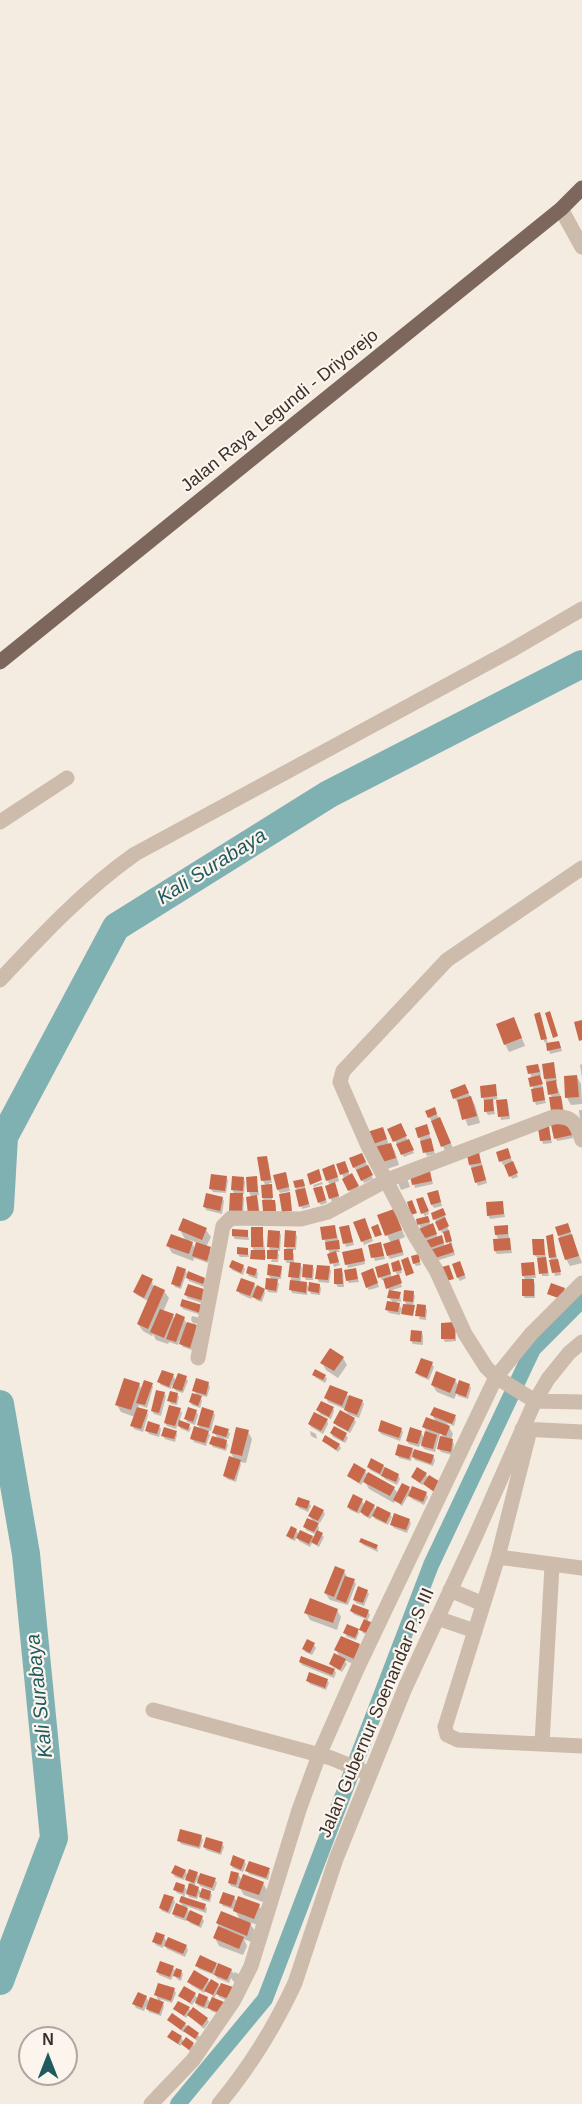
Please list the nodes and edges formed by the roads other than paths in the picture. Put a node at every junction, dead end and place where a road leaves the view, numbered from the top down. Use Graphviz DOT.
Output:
graph roads {
  1 [pos="582,188"];
  2 [pos="561,209"];
  3 [pos="582,247"];
  4 [pos="582,609"];
  5 [pos="0,662"];
  6 [pos="68,778"];
  7 [pos="0,822"];
  8 [pos="582,868"];
  9 [pos="0,980"];
  10 [pos="582,1140"];
  11 [pos="387,1180"];
  12 [pos="582,1283"];
  13 [pos="582,1341"];
  14 [pos="198,1358"];
  15 [pos="499,1379"];
  16 [pos="530,1398"];
  17 [pos="582,1402"];
  18 [pos="526,1429"];
  19 [pos="582,1431"];
  20 [pos="498,1557"];
  21 [pos="552,1566"];
  22 [pos="582,1568"];
  23 [pos="450,1590"];
  24 [pos="483,1604"];
  25 [pos="437,1618"];
  26 [pos="475,1631"];
  27 [pos="153,1710"];
  28 [pos="542,1743"];
  29 [pos="582,1746"];
  30 [pos="325,1757"];
  31 [pos="364,1771"];
  32 [pos="151,2104"];
  33 [pos="219,2104"];
  1 -- 2 [label="main road, Jalan Raya Legundi - Driyorejo"];
  2 -- 3 [label="street"];
  2 -- 5 [label="main road, Jalan Raya Legundi - Driyorejo"];
  4 -- 9 [label="street"];
  6 -- 7 [label="street"];
  8 -- 11 [label="street"];
  10 -- 11 [label="street"];
  11 -- 14 [label="street"];
  11 -- 15 [label="street"];
  12 -- 15 [label="street"];
  13 -- 16 [label="street, Jalan Gubernur Soenandar P.S III"];
  15 -- 16 [label="street"];
  15 -- 30 [label="street"];
  16 -- 17 [label="street"];
  16 -- 18 [label="street, Jalan Gubernur Soenandar P.S III"];
  18 -- 19 [label="street"];
  18 -- 20 [label="street"];
  18 -- 23 [label="street, Jalan Gubernur Soenandar P.S III"];
  20 -- 21 [label="street"];
  20 -- 24 [label="street"];
  21 -- 22 [label="street"];
  21 -- 28 [label="street"];
  23 -- 24 [label="street"];
  23 -- 25 [label="street, Jalan Gubernur Soenandar P.S III"];
  24 -- 26 [label="street"];
  25 -- 26 [label="street"];
  25 -- 31 [label="street, Jalan Gubernur Soenandar P.S III"];
  26 -- 28 [label="street"];
  27 -- 30 [label="street"];
  28 -- 29 [label="street"];
  30 -- 31 [label="street"];
  30 -- 32 [label="street"];
  31 -- 33 [label="street, Jalan Gubernur Soenandar P.S III"];
}
